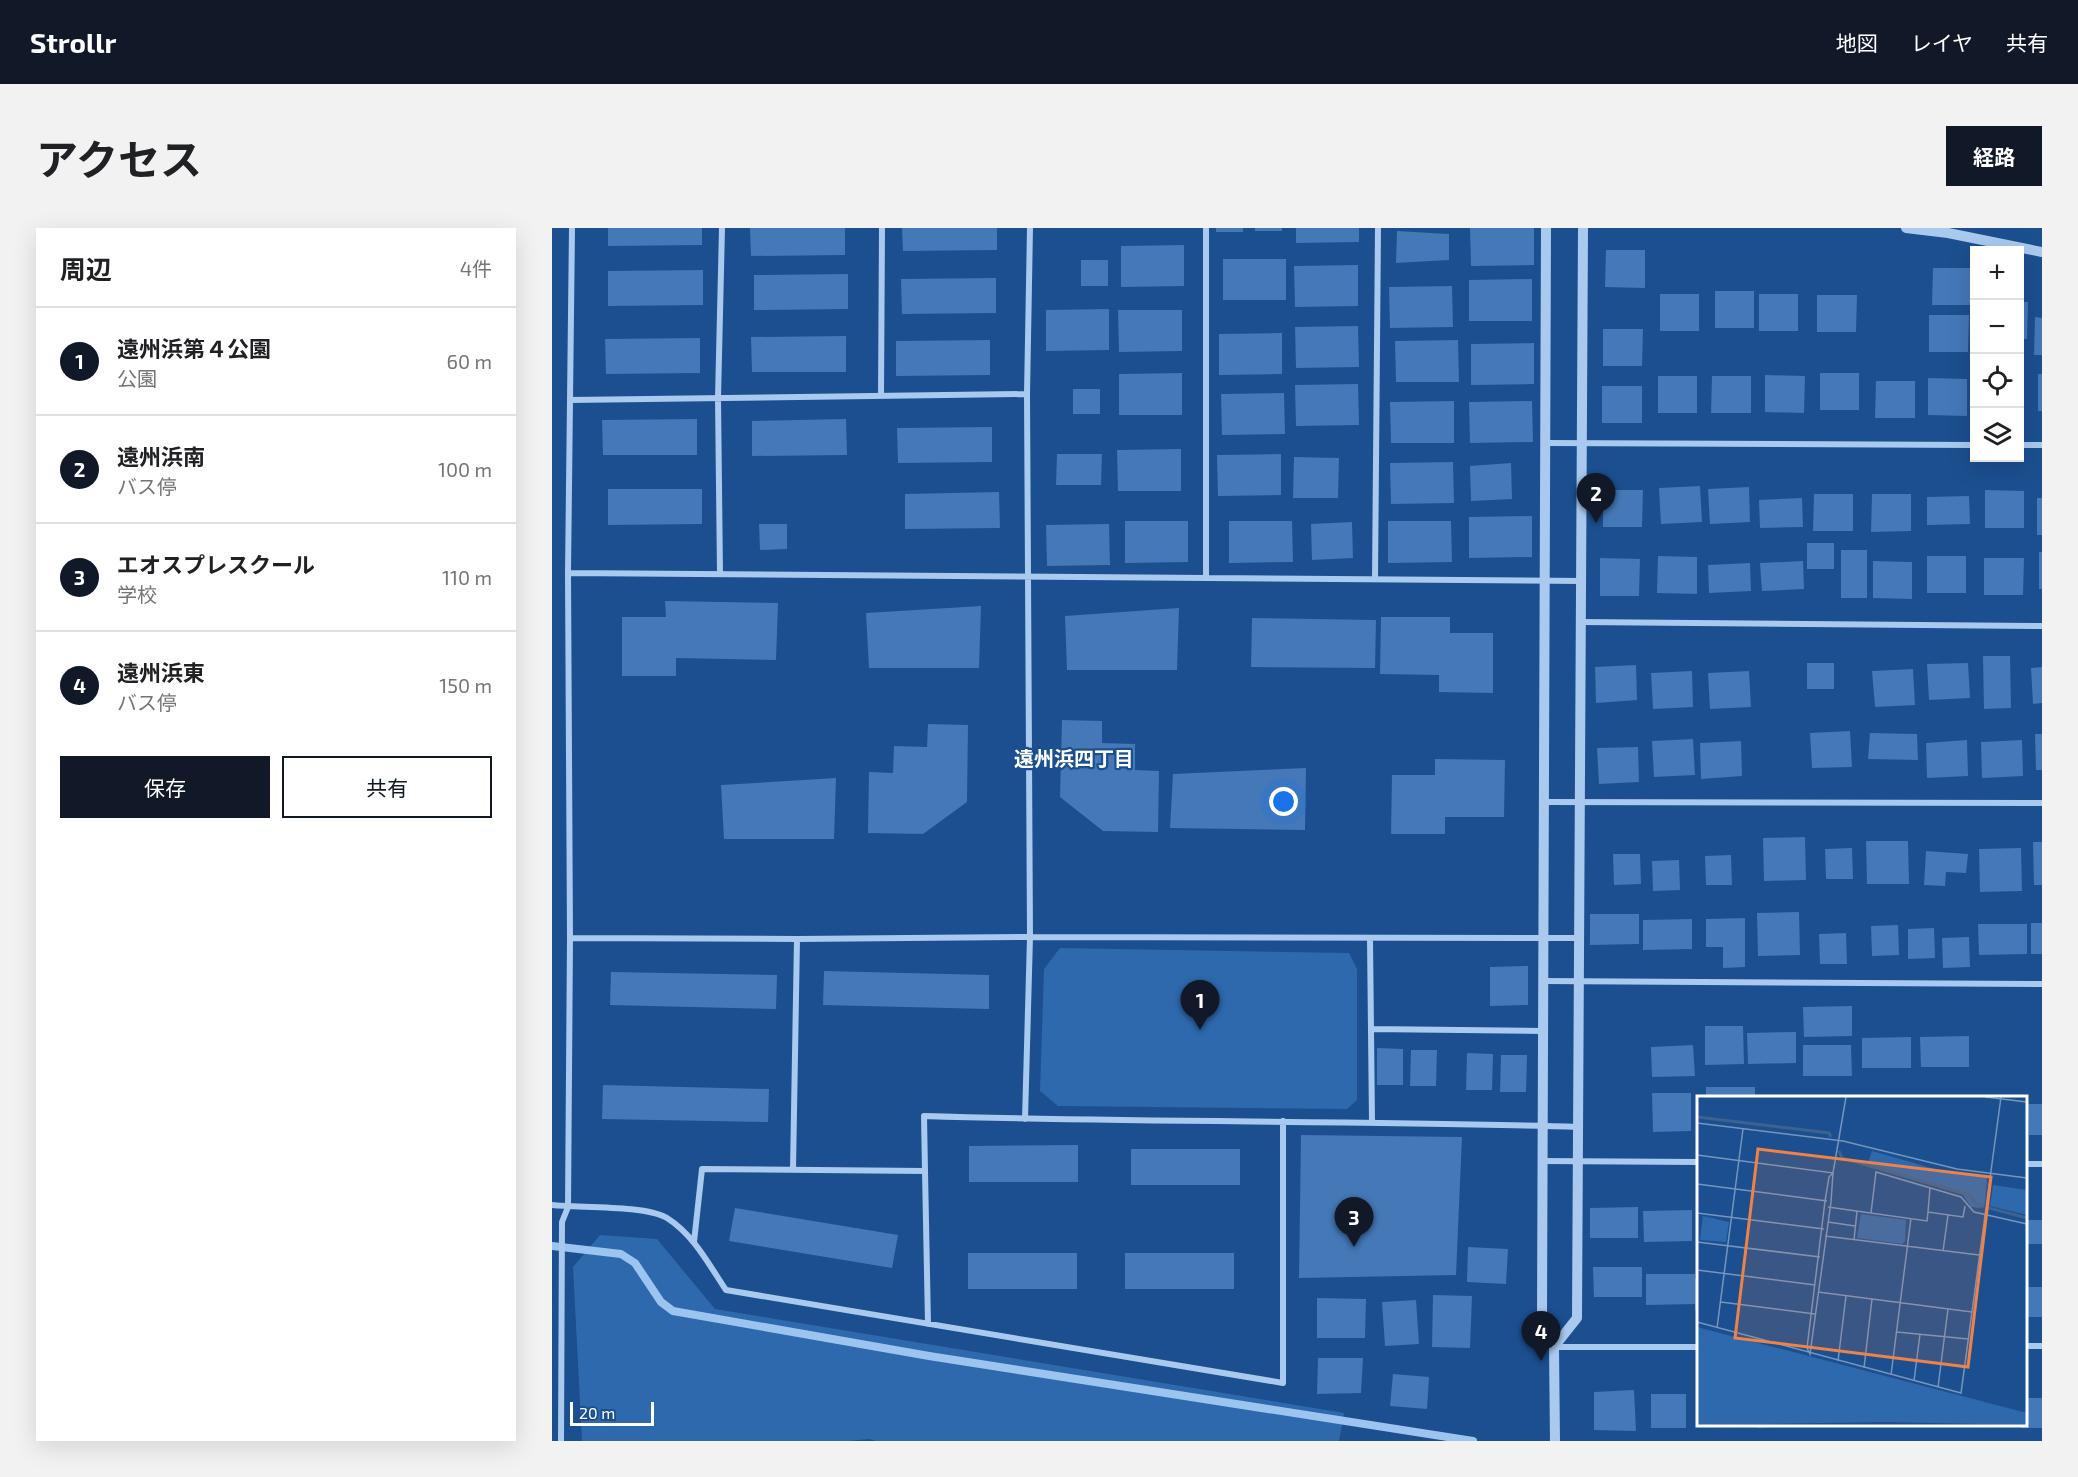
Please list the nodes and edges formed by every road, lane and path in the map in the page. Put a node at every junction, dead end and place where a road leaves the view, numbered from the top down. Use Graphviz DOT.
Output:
graph roads {
  1 [pos="572,228"];
  2 [pos="722,228"];
  3 [pos="882,228"];
  4 [pos="1030,228"];
  5 [pos="1206,228"];
  6 [pos="1378,228"];
  7 [pos="1546,228"];
  8 [pos="1583,228"];
  9 [pos="1906,228"];
  10 [pos="2042,252"];
  11 [pos="1027,394"];
  12 [pos="881,396"];
  13 [pos="718,398"];
  14 [pos="570,400"];
  15 [pos="1582,442"];
  16 [pos="1545,443"];
  17 [pos="1970,445"];
  18 [pos="2024,445"];
  19 [pos="2042,445"];
  20 [pos="568,573"];
  21 [pos="720,574"];
  22 [pos="1027,577"];
  23 [pos="1206,578"];
  24 [pos="1375,579"];
  25 [pos="1545,581"];
  26 [pos="1581,581"];
  27 [pos="1581,622"];
  28 [pos="2042,626"];
  29 [pos="1544,802"];
  30 [pos="1580,802"];
  31 [pos="2042,803"];
  32 [pos="1030,937"];
  33 [pos="570,938"];
  34 [pos="1543,938"];
  35 [pos="1580,938"];
  36 [pos="797,939"];
  37 [pos="1370,939"];
  38 [pos="1543,981"];
  39 [pos="1580,981"];
  40 [pos="2042,984"];
  41 [pos="1371,1029"];
  42 [pos="1543,1030"];
  43 [pos="1025,1119"];
  44 [pos="1283,1120"];
  45 [pos="1372,1122"];
  46 [pos="1543,1126"];
  47 [pos="1579,1127"];
  48 [pos="1542,1161"];
  49 [pos="1579,1161"];
  50 [pos="1697,1162"];
  51 [pos="793,1170"];
  52 [pos="925,1171"];
  53 [pos="552,1205"];
  54 [pos="568,1206"];
  55 [pos="694,1242"];
  56 [pos="928,1324"];
  57 [pos="1554,1347"];
  58 [pos="1697,1347"];
  59 [pos="561,1441"];
  60 [pos="1555,1441"];
  1 -- 14 [label="street"];
  2 -- 13 [label="street"];
  3 -- 12 [label="street"];
  4 -- 11 [label="street"];
  5 -- 23 [label="street"];
  6 -- 24 [label="street"];
  7 -- 16 [label="street"];
  8 -- 15 [label="street"];
  9 -- 10 [label="street"];
  11 -- 12 [label="street"];
  11 -- 22 [label="street"];
  12 -- 13 [label="street"];
  13 -- 14 [label="street"];
  13 -- 21 [label="street"];
  14 -- 20 [label="street"];
  15 -- 16 [label="street"];
  15 -- 17 [label="street"];
  15 -- 26 [label="street"];
  16 -- 25 [label="street"];
  18 -- 19 [label="street"];
  20 -- 21 [label="street"];
  20 -- 33 [label="street"];
  21 -- 22 [label="street"];
  22 -- 23 [label="street"];
  22 -- 32 [label="street"];
  23 -- 24 [label="street"];
  24 -- 25 [label="street"];
  25 -- 26 [label="street"];
  25 -- 29 [label="street"];
  26 -- 27 [label="street"];
  27 -- 28 [label="street"];
  27 -- 30 [label="street"];
  29 -- 30 [label="street"];
  29 -- 34 [label="street"];
  30 -- 31 [label="street"];
  30 -- 35 [label="street"];
  32 -- 36 [label="street"];
  32 -- 37 [label="street"];
  32 -- 43 [label="street"];
  33 -- 36 [label="street"];
  33 -- 54 [label="street"];
  34 -- 35 [label="street"];
  34 -- 37 [label="street"];
  34 -- 38 [label="street"];
  35 -- 39 [label="street"];
  36 -- 51 [label="street"];
  37 -- 41 [label="street"];
  38 -- 39 [label="street"];
  38 -- 42 [label="street"];
  39 -- 40 [label="street"];
  39 -- 47 [label="street"];
  41 -- 42 [label="street"];
  41 -- 45 [label="street"];
  42 -- 46 [label="street"];
  43 -- 44 [label="street"];
  43 -- 52 [label="street"];
  44 -- 45 [label="street"];
  44 -- 56 [label="street"];
  45 -- 46 [label="street"];
  46 -- 47 [label="street"];
  46 -- 48 [label="street"];
  47 -- 49 [label="street"];
  48 -- 49 [label="street"];
  48 -- 57 [label="street"];
  49 -- 50 [label="street"];
  49 -- 57 [label="street"];
  51 -- 52 [label="street"];
  51 -- 55 [label="street"];
  52 -- 56 [label="street"];
  53 -- 54 [label="street"];
  54 -- 55 [label="street"];
  54 -- 59 [label="street"];
  55 -- 56 [label="street"];
  57 -- 58 [label="street"];
  57 -- 60 [label="street"];
}
